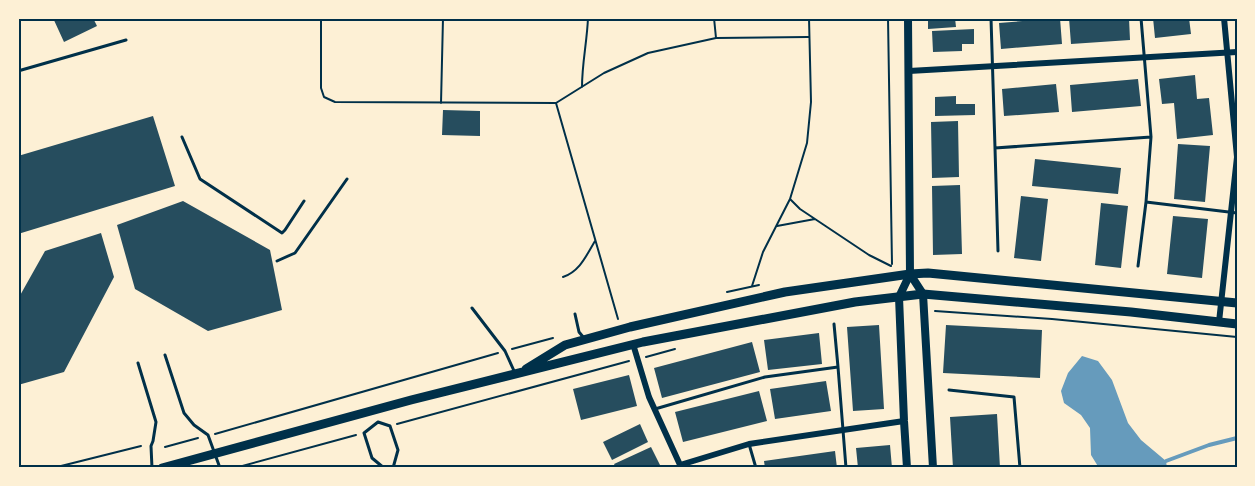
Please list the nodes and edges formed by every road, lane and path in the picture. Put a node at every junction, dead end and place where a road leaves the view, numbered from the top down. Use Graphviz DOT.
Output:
graph roads {
  1 [pos="321,18"];
  2 [pos="443,18"];
  3 [pos="588,18"];
  4 [pos="714,18"];
  5 [pos="808,18"];
  6 [pos="888,18"];
  7 [pos="908,18"];
  8 [pos="991,18"];
  9 [pos="1141,18"];
  10 [pos="1224,18"];
  11 [pos="809,37"];
  12 [pos="716,38"];
  13 [pos="126,40"];
  14 [pos="1237,52"];
  15 [pos="1228,53"];
  16 [pos="1144,58"];
  17 [pos="992,67"];
  18 [pos="18,70"];
  19 [pos="909,71"];
  20 [pos="582,87"];
  21 [pos="441,103"];
  22 [pos="556,103"];
  23 [pos="182,137"];
  24 [pos="1151,137"];
  25 [pos="995,148"];
  26 [pos="346,179"];
  27 [pos="790,199"];
  28 [pos="304,201"];
  29 [pos="1146,202"];
  30 [pos="1234,213"];
  31 [pos="815,219"];
  32 [pos="777,226"];
  33 [pos="595,241"];
  34 [pos="998,251"];
  35 [pos="277,261"];
  36 [pos="892,266"];
  37 [pos="1138,266"];
  38 [pos="880,268"];
  39 [pos="910,274"];
  40 [pos="563,277"];
  41 [pos="763,285"];
  42 [pos="752,286"];
  43 [pos="923,294"];
  44 [pos="718,295"];
  45 [pos="899,297"];
  46 [pos="1222,302"];
  47 [pos="1237,303"];
  48 [pos="472,308"];
  49 [pos="575,314"];
  50 [pos="618,320"];
  51 [pos="1219,322"];
  52 [pos="834,324"];
  53 [pos="1237,324"];
  54 [pos="553,338"];
  55 [pos="585,340"];
  56 [pos="633,344"];
  57 [pos="505,351"];
  58 [pos="165,355"];
  59 [pos="138,363"];
  60 [pos="838,367"];
  61 [pos="516,375"];
  62 [pos="949,390"];
  63 [pos="374,410"];
  64 [pos="655,410"];
  65 [pos="378,422"];
  66 [pos="904,422"];
  67 [pos="844,429"];
  68 [pos="208,435"];
  69 [pos="749,444"];
  70 [pos="141,446"];
  71 [pos="165,447"];
  72 [pos="215,454"];
  73 [pos="680,466"];
  74 [pos="53,468"];
  75 [pos="152,468"];
  76 [pos="162,468"];
  77 [pos="220,468"];
  78 [pos="384,468"];
  79 [pos="393,468"];
  80 [pos="756,468"];
  81 [pos="846,468"];
  82 [pos="907,468"];
  83 [pos="933,468"];
  84 [pos="1020,468"];
  1 -- 21 [label="path"];
  2 -- 21 [label="path"];
  3 -- 20 [label="path"];
  4 -- 12 [label="path"];
  5 -- 11 [label="path"];
  6 -- 36 [label="path"];
  7 -- 19 [label="street"];
  8 -- 17 [label="lane"];
  9 -- 16 [label="lane"];
  10 -- 15 [label="street"];
  11 -- 12 [label="path"];
  11 -- 27 [label="path"];
  12 -- 20 [label="path"];
  13 -- 18 [label="lane"];
  14 -- 15 [label="street"];
  15 -- 16 [label="street"];
  15 -- 30 [label="street"];
  16 -- 17 [label="street"];
  16 -- 24 [label="lane"];
  17 -- 19 [label="street"];
  17 -- 25 [label="lane"];
  19 -- 39 [label="street"];
  20 -- 22 [label="path"];
  21 -- 22 [label="path"];
  22 -- 33 [label="path"];
  23 -- 28 [label="lane"];
  24 -- 25 [label="lane"];
  24 -- 29 [label="lane"];
  25 -- 34 [label="lane"];
  26 -- 35 [label="lane"];
  27 -- 31 [label="path"];
  27 -- 32 [label="path"];
  29 -- 30 [label="lane"];
  29 -- 37 [label="lane"];
  30 -- 46 [label="street"];
  31 -- 32 [label="path"];
  31 -- 36 [label="path"];
  32 -- 42 [label="path"];
  33 -- 40 [label="path"];
  33 -- 50 [label="path"];
  36 -- 38 [label="path"];
  39 -- 43 [label="street"];
  39 -- 45 [label="street"];
  39 -- 46 [label="main road"];
  39 -- 55 [label="main road"];
  41 -- 42 [label="path"];
  42 -- 44 [label="path"];
  43 -- 45 [label="main road"];
  43 -- 51 [label="main road"];
  43 -- 83 [label="street"];
  45 -- 56 [label="main road"];
  45 -- 66 [label="street"];
  46 -- 47 [label="main road"];
  46 -- 51 [label="street"];
  48 -- 57 [label="lane"];
  49 -- 55 [label="lane"];
  51 -- 53 [label="main road"];
  52 -- 60 [label="lane"];
  54 -- 57 [label="path"];
  55 -- 61 [label="main road"];
  56 -- 61 [label="main road"];
  56 -- 64 [label="street"];
  57 -- 61 [label="lane"];
  57 -- 68 [label="path"];
  58 -- 68 [label="lane"];
  59 -- 75 [label="lane"];
  60 -- 64 [label="lane"];
  60 -- 67 [label="lane"];
  61 -- 63 [label="main road"];
  62 -- 84 [label="lane"];
  63 -- 65 [label="lane"];
  63 -- 72 [label="main road"];
  64 -- 73 [label="street"];
  65 -- 78 [label="lane"];
  65 -- 79 [label="lane"];
  66 -- 67 [label="street"];
  66 -- 82 [label="street"];
  67 -- 69 [label="street"];
  67 -- 81 [label="lane"];
  68 -- 71 [label="path"];
  68 -- 72 [label="lane"];
  69 -- 73 [label="street"];
  69 -- 80 [label="lane"];
  70 -- 74 [label="path"];
  72 -- 76 [label="main road"];
  72 -- 77 [label="lane"];
}
